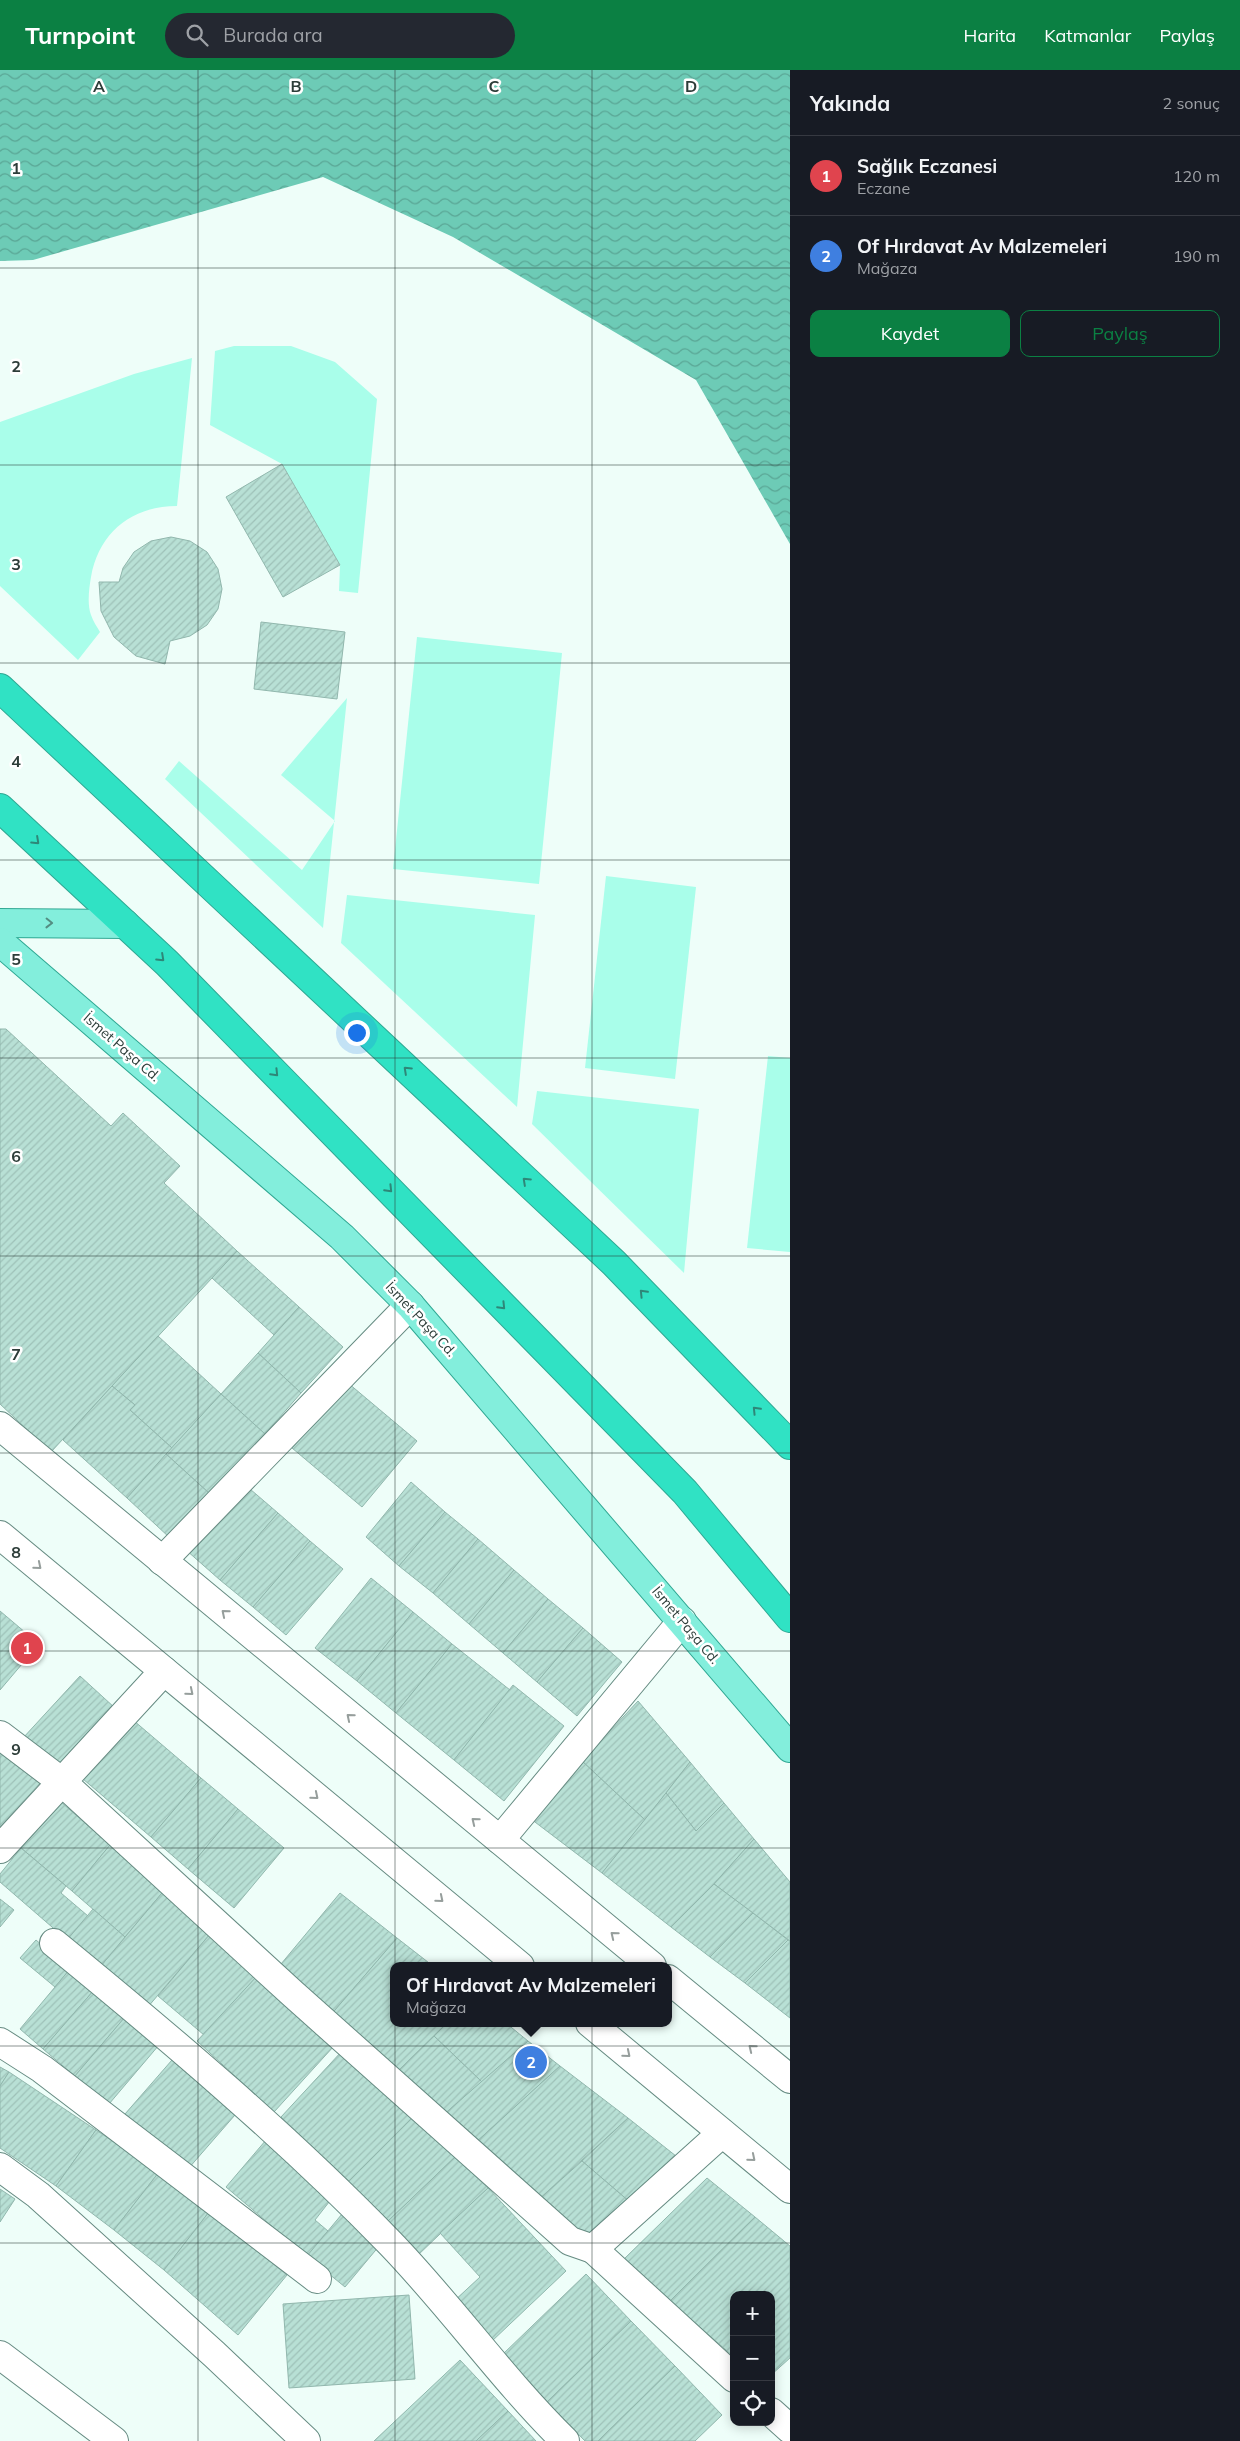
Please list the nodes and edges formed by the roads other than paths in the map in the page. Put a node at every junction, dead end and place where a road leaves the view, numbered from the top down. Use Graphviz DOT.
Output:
graph roads {
  1 [pos="0,688"];
  2 [pos="0,808"];
  3 [pos="0,923"];
  4 [pos="125,924"];
  5 [pos="0,942"];
  6 [pos="410,1305"];
  7 [pos="0,1426"];
  8 [pos="790,1445"];
  9 [pos="0,1535"];
  10 [pos="162,1561"];
  11 [pos="790,1618"];
  12 [pos="682,1621"];
  13 [pos="164,1671"];
  14 [pos="0,1735"];
  15 [pos="790,1748"];
  16 [pos="62,1782"];
  17 [pos="500,1840"];
  18 [pos="0,1849"];
  19 [pos="54,1943"];
  20 [pos="515,1962"];
  21 [pos="647,1962"];
  22 [pos="672,1982"];
  23 [pos="595,2027"];
  24 [pos="0,2042"];
  25 [pos="790,2079"];
  26 [pos="722,2133"];
  27 [pos="0,2167"];
  28 [pos="790,2189"];
  29 [pos="593,2249"];
  30 [pos="317,2279"];
  31 [pos="0,2355"];
  32 [pos="730,2374"];
  33 [pos="775,2416"];
  34 [pos="790,2429"];
  35 [pos="114,2441"];
  36 [pos="306,2441"];
  37 [pos="565,2441"];
  38 [pos="782,2441"];
  8 -- 1 [label="highway, one-way"];
  2 -- 4 [label="highway, one-way"];
  3 -- 4 [label="main road, one-way"];
  4 -- 11 [label="highway, one-way"];
  5 -- 6 [label="main road, İsmet Paşa Cd."];
  6 -- 10 [label="street"];
  6 -- 12 [label="main road, İsmet Paşa Cd."];
  7 -- 10 [label="street"];
  9 -- 13 [label="street, one-way"];
  17 -- 10 [label="street, one-way"];
  12 -- 15 [label="main road, İsmet Paşa Cd."];
  12 -- 17 [label="street"];
  13 -- 16 [label="street"];
  13 -- 20 [label="street, one-way"];
  14 -- 16 [label="street"];
  16 -- 18 [label="street"];
  16 -- 29 [label="street"];
  21 -- 17 [label="street, one-way"];
  19 -- 37 [label="street"];
  25 -- 22 [label="street, one-way"];
  23 -- 26 [label="street, one-way"];
  24 -- 30 [label="street"];
  26 -- 28 [label="street, one-way"];
  26 -- 29 [label="street"];
  27 -- 36 [label="street"];
  29 -- 32 [label="street"];
  31 -- 35 [label="street"];
  33 -- 34 [label="street"];
  34 -- 38 [label="street"];
}
